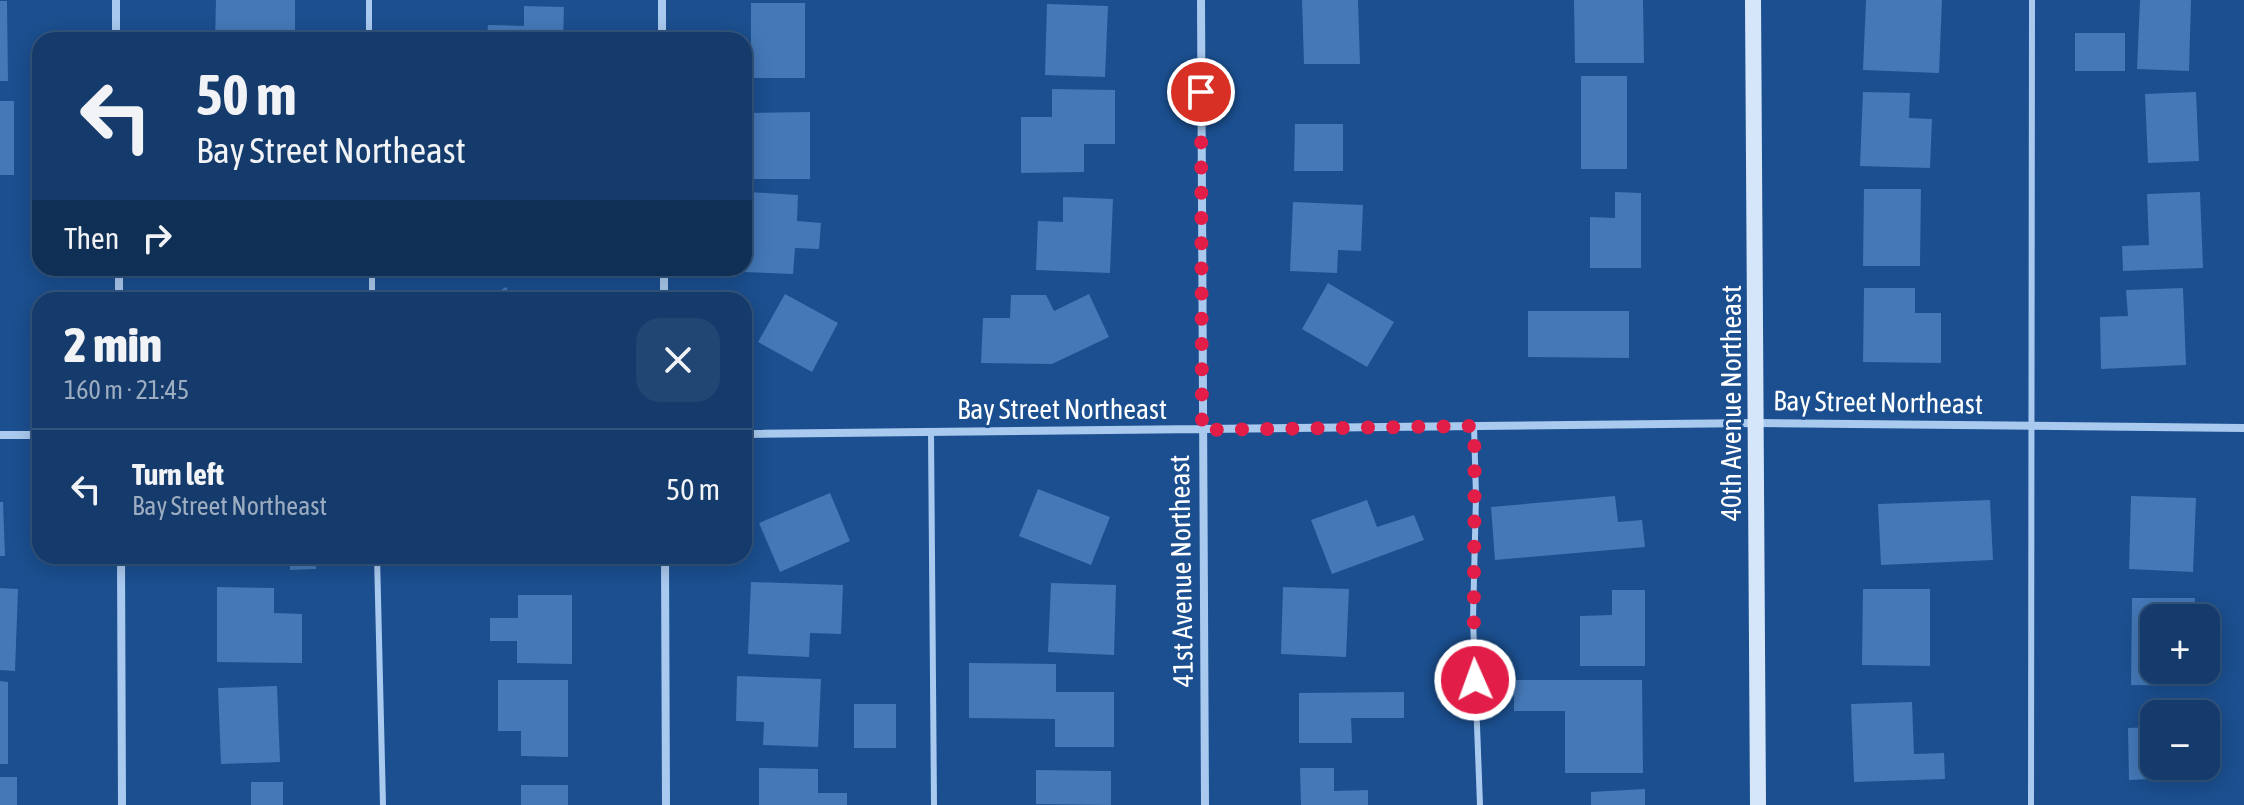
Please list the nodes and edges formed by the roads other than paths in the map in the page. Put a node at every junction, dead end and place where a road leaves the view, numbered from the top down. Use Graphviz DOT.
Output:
graph roads {
  1 [pos="116,0"];
  2 [pos="369,0"];
  3 [pos="662,0"];
  4 [pos="1201,0"];
  5 [pos="1753,0"];
  6 [pos="2032,0"];
  7 [pos="116,32"];
  8 [pos="369,32"];
  9 [pos="662,32"];
  10 [pos="1757,423"];
  11 [pos="1474,426"];
  12 [pos="2033,426"];
  13 [pos="2244,428"];
  14 [pos="1202,430"];
  15 [pos="931,432"];
  16 [pos="752,434"];
  17 [pos="0,435"];
  18 [pos="32,435"];
  19 [pos="121,564"];
  20 [pos="377,564"];
  21 [pos="665,564"];
  22 [pos="122,805"];
  23 [pos="383,805"];
  24 [pos="666,805"];
  25 [pos="934,805"];
  26 [pos="1205,805"];
  27 [pos="1480,805"];
  28 [pos="1758,805"];
  29 [pos="2031,805"];
  1 -- 7 [label="street"];
  2 -- 8 [label="lane"];
  3 -- 9 [label="street"];
  4 -- 14 [label="street, 41st Avenue Northeast"];
  5 -- 10 [label="street, 40th Avenue Northeast"];
  6 -- 12 [label="lane"];
  10 -- 11 [label="street, Bay Street Northeast"];
  10 -- 12 [label="street, Bay Street Northeast"];
  10 -- 28 [label="street, 40th Avenue Northeast"];
  11 -- 14 [label="street, Bay Street Northeast"];
  11 -- 27 [label="lane"];
  12 -- 13 [label="street, Bay Street Northeast"];
  12 -- 29 [label="lane"];
  14 -- 15 [label="street, Bay Street Northeast"];
  14 -- 26 [label="street, 41st Avenue Northeast"];
  15 -- 16 [label="street, Bay Street Northeast"];
  15 -- 25 [label="lane"];
  17 -- 18 [label="street"];
  19 -- 22 [label="street"];
  20 -- 23 [label="lane"];
  21 -- 24 [label="street"];
}
